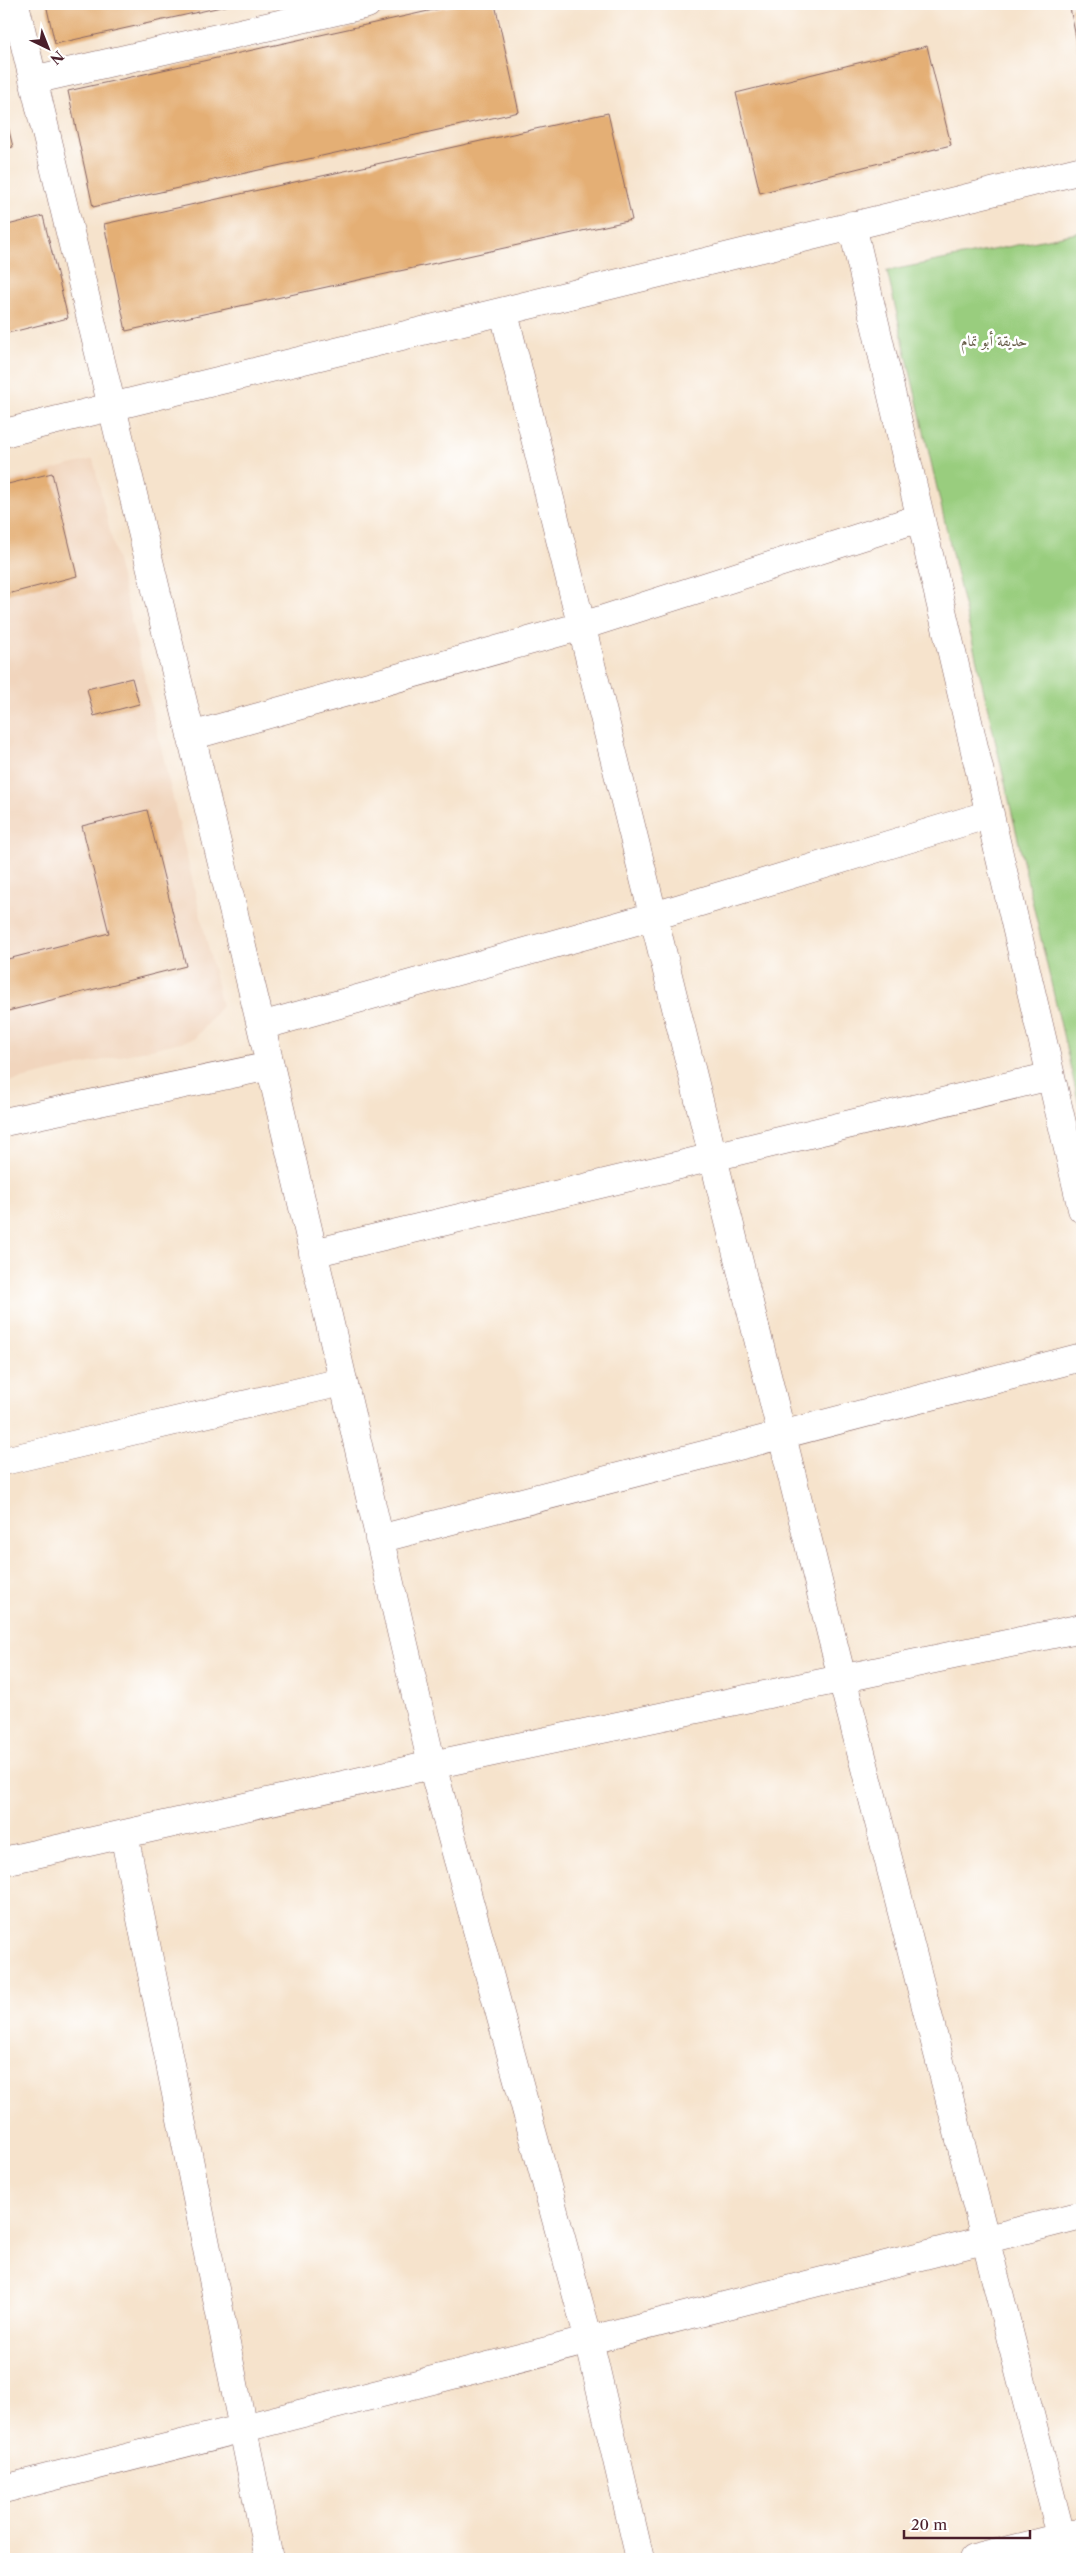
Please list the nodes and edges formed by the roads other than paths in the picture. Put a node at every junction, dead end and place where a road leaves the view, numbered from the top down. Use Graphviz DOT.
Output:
graph roads {
  1 [pos="15,4"];
  2 [pos="366,4"];
  3 [pos="33,80"];
  4 [pos="1082,170"];
  5 [pos="852,225"];
  6 [pos="504,313"];
  7 [pos="112,407"];
  8 [pos="4,434"];
  9 [pos="920,518"];
  10 [pos="582,626"];
  11 [pos="191,736"];
  12 [pos="990,814"];
  13 [pos="654,916"];
  14 [pos="261,1026"];
  15 [pos="270,1066"];
  16 [pos="1051,1076"];
  17 [pos="4,1122"];
  18 [pos="713,1156"];
  19 [pos="1082,1209"];
  20 [pos="313,1253"];
  21 [pos="1082,1357"];
  22 [pos="342,1382"];
  23 [pos="782,1435"];
  24 [pos="4,1461"];
  25 [pos="379,1539"];
  26 [pos="1082,1628"];
  27 [pos="842,1678"];
  28 [pos="432,1765"];
  29 [pos="124,1834"];
  30 [pos="4,1861"];
  31 [pos="1082,2215"];
  32 [pos="984,2240"];
  33 [pos="590,2340"];
  34 [pos="243,2429"];
  35 [pos="4,2489"];
  36 [pos="1070,2543"];
  37 [pos="269,2559"];
  38 [pos="640,2559"];
  39 [pos="973,2559"];
  1 -- 3 [label="street"];
  2 -- 3 [label="street"];
  3 -- 7 [label="street"];
  4 -- 5 [label="street"];
  5 -- 6 [label="street"];
  5 -- 9 [label="street"];
  6 -- 7 [label="street"];
  6 -- 10 [label="street"];
  7 -- 8 [label="street"];
  7 -- 11 [label="street"];
  9 -- 10 [label="street"];
  9 -- 12 [label="street"];
  10 -- 11 [label="street"];
  10 -- 13 [label="street"];
  11 -- 14 [label="street"];
  12 -- 13 [label="street"];
  12 -- 16 [label="street"];
  13 -- 14 [label="street"];
  13 -- 18 [label="street"];
  14 -- 15 [label="street"];
  15 -- 17 [label="street"];
  15 -- 20 [label="street"];
  16 -- 18 [label="street"];
  16 -- 19 [label="street"];
  18 -- 20 [label="street"];
  18 -- 23 [label="street"];
  20 -- 22 [label="street"];
  21 -- 23 [label="street"];
  22 -- 24 [label="street"];
  22 -- 25 [label="street"];
  23 -- 25 [label="street"];
  23 -- 27 [label="street"];
  25 -- 28 [label="street"];
  26 -- 27 [label="street"];
  27 -- 28 [label="street"];
  27 -- 32 [label="street"];
  28 -- 29 [label="street"];
  28 -- 33 [label="street"];
  29 -- 30 [label="street"];
  29 -- 34 [label="street"];
  31 -- 32 [label="street"];
  32 -- 33 [label="street"];
  32 -- 36 [label="street"];
  33 -- 34 [label="street"];
  33 -- 38 [label="street"];
  34 -- 35 [label="street"];
  34 -- 37 [label="street"];
  36 -- 39 [label="street"];
}
